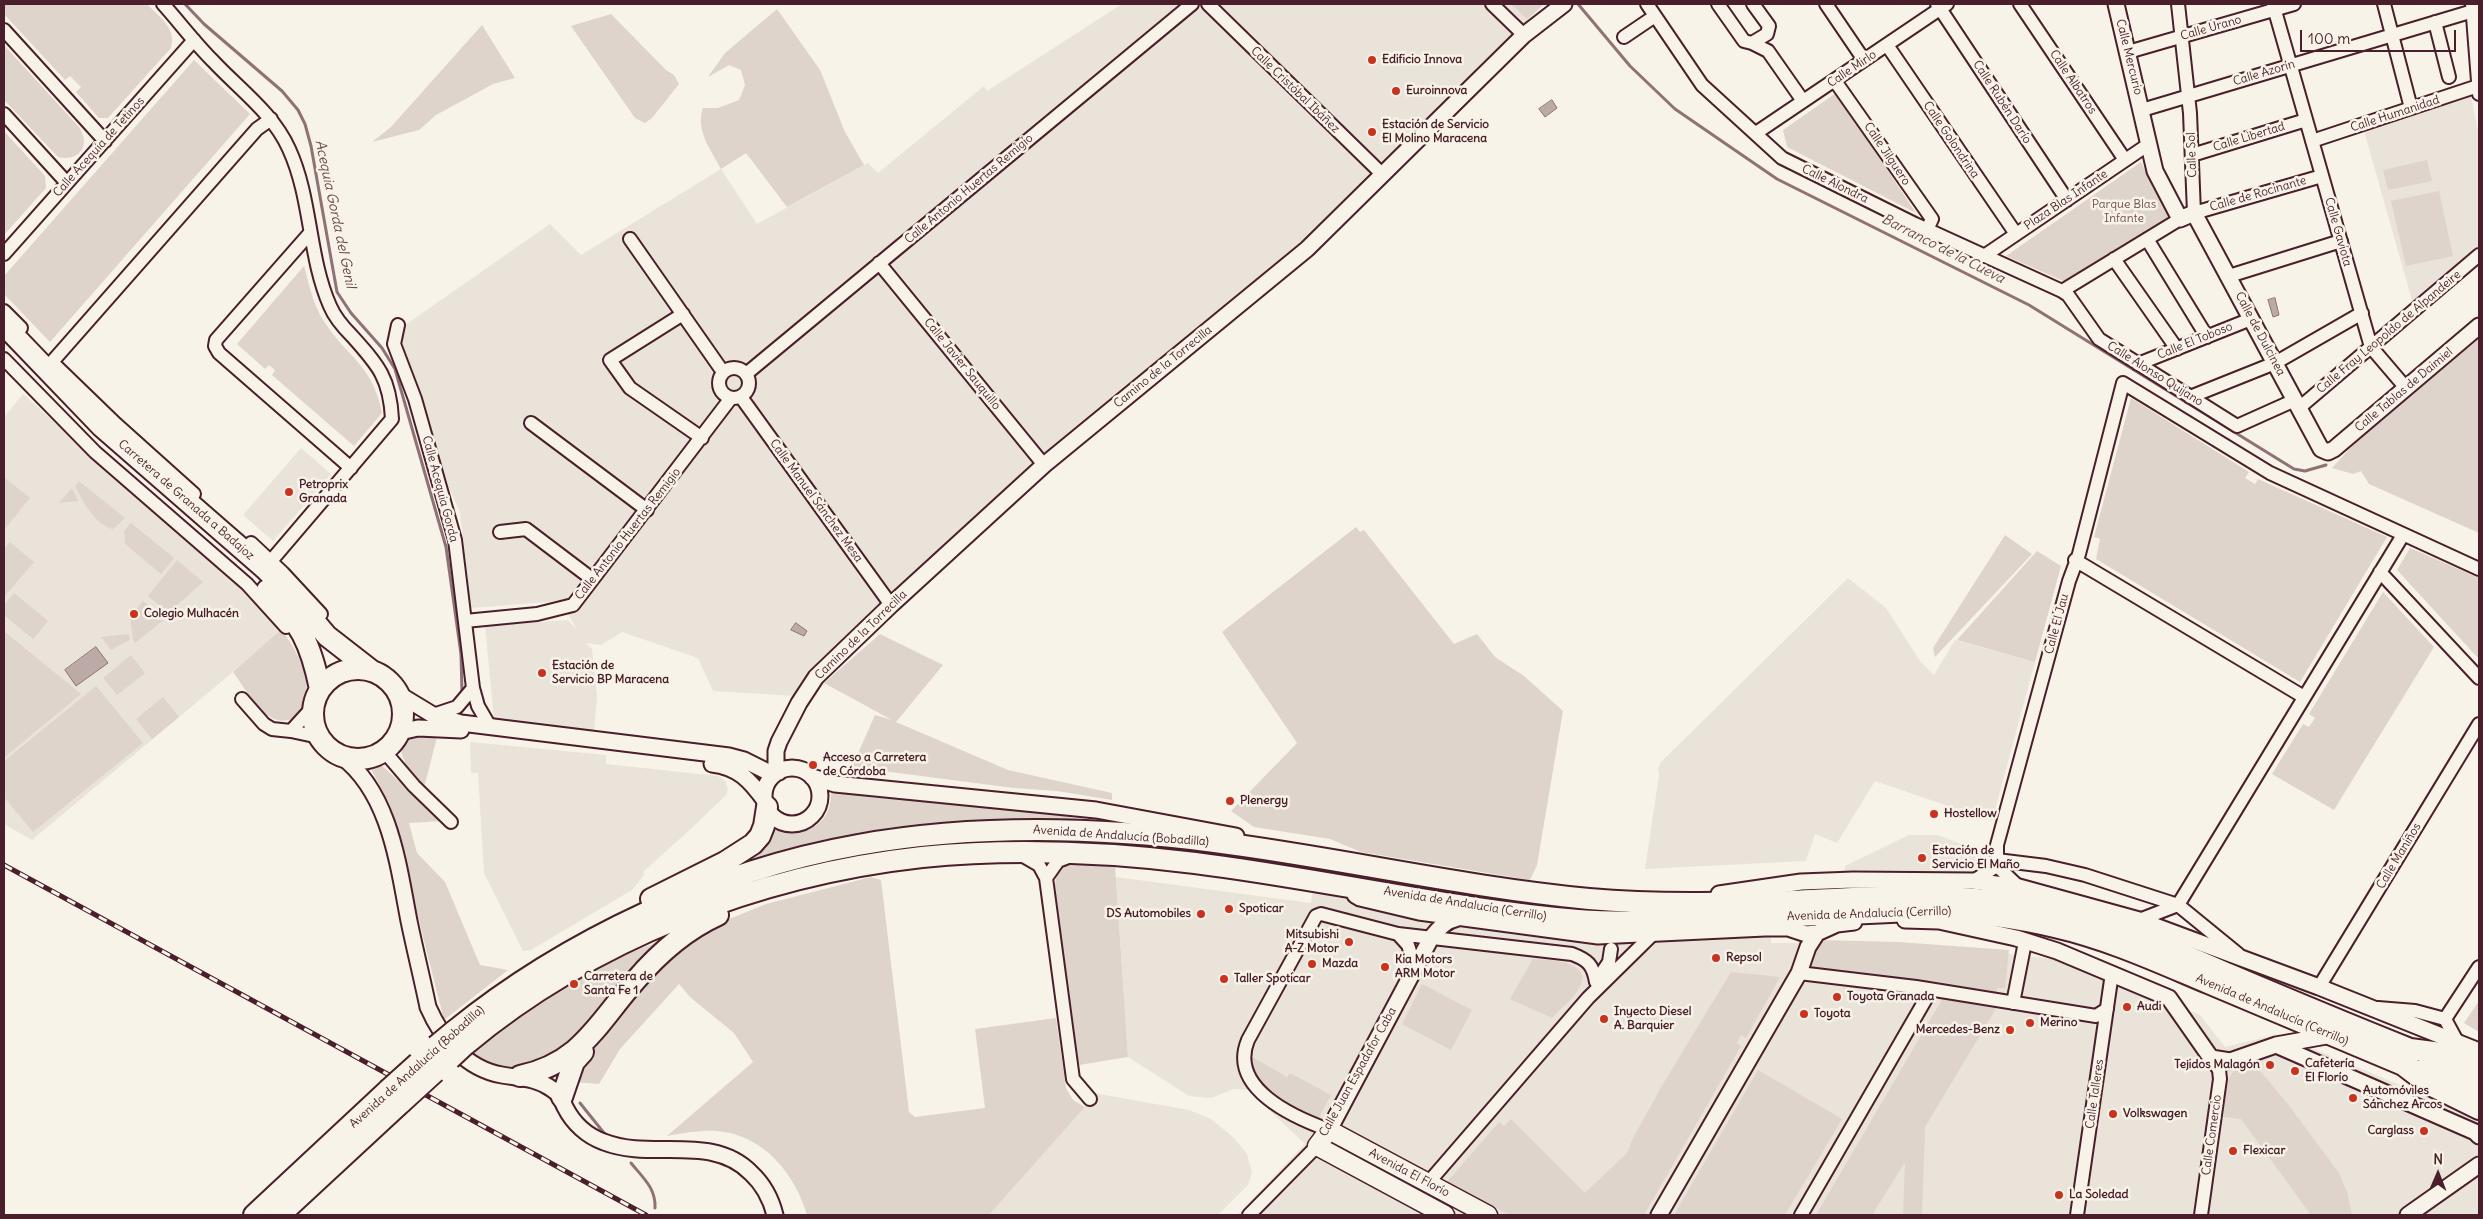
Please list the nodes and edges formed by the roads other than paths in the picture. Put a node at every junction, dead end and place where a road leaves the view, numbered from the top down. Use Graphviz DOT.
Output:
graph roads {
  1 [pos="163,4"];
  2 [pos="1192,4"];
  3 [pos="1208,4"];
  4 [pos="1492,4"];
  5 [pos="1564,4"];
  6 [pos="1647,4"];
  7 [pos="1718,4"];
  8 [pos="1753,4"];
  9 [pos="1826,4"];
  10 [pos="2020,4"];
  11 [pos="2116,4"];
  12 [pos="2178,4"];
  13 [pos="2294,4"];
  14 [pos="2384,4"];
  15 [pos="1941,5"];
  16 [pos="2274,6"];
  17 [pos="2473,8"];
  18 [pos="1655,16"];
  19 [pos="2435,22"];
  20 [pos="4,30"];
  21 [pos="1767,34"];
  22 [pos="1524,35"];
  23 [pos="2392,35"];
  24 [pos="1624,37"];
  25 [pos="2180,37"];
  26 [pos="194,40"];
  27 [pos="1752,43"];
  28 [pos="1887,45"];
  29 [pos="1768,51"];
  30 [pos="2128,52"];
  31 [pos="1864,60"];
  32 [pos="2290,65"];
  33 [pos="2478,72"];
  34 [pos="2449,77"];
  35 [pos="1835,81"];
  36 [pos="2478,90"];
  37 [pos="2188,96"];
  38 [pos="1803,101"];
  39 [pos="2412,108"];
  40 [pos="2142,110"];
  41 [pos="4,114"];
  42 [pos="271,119"];
  43 [pos="2306,120"];
  44 [pos="1756,133"];
  45 [pos="105,141"];
  46 [pos="2312,141"];
  47 [pos="2149,144"];
  48 [pos="2192,154"];
  49 [pos="2125,160"];
  50 [pos="1383,175"];
  51 [pos="2322,176"];
  52 [pos="67,183"];
  53 [pos="2067,200"];
  54 [pos="2194,213"];
  55 [pos="2180,219"];
  56 [pos="1927,230"];
  57 [pos="310,233"];
  58 [pos="2016,234"];
  59 [pos="630,239"];
  60 [pos="2147,239"];
  61 [pos="2341,241"];
  62 [pos="4,254"];
  63 [pos="2479,255"];
  64 [pos="1984,256"];
  65 [pos="2114,259"];
  66 [pos="880,263"];
  67 [pos="2229,276"];
  68 [pos="2062,290"];
  69 [pos="4,311"];
  70 [pos="2362,313"];
  71 [pos="683,314"];
  72 [pos="2251,319"];
  73 [pos="4,325"];
  74 [pos="398,325"];
  75 [pos="2479,326"];
  76 [pos="2207,337"];
  77 [pos="4,344"];
  78 [pos="2371,347"];
  79 [pos="2177,349"];
  80 [pos="4,359"];
  81 [pos="52,362"];
  82 [pos="2275,363"];
  83 [pos="2138,364"];
  84 [pos="723,372"];
  85 [pos="746,374"];
  86 [pos="2406,388"];
  87 [pos="2190,396"];
  88 [pos="736,398"];
  89 [pos="2297,404"];
  90 [pos="531,423"];
  91 [pos="2237,426"];
  92 [pos="702,438"];
  93 [pos="2328,452"];
  94 [pos="1044,465"];
  95 [pos="351,468"];
  96 [pos="647,510"];
  97 [pos="500,532"];
  98 [pos="2403,535"];
  99 [pos="2074,560"];
  100 [pos="271,561"];
  101 [pos="2479,569"];
  102 [pos="2380,572"];
  103 [pos="592,579"];
  104 [pos="891,605"];
  105 [pos="465,620"];
  106 [pos="344,650"];
  107 [pos="313,664"];
  108 [pos="372,671"];
  109 [pos="2479,678"];
  110 [pos="473,688"];
  111 [pos="400,695"];
  112 [pos="2304,697"];
  113 [pos="317,698"];
  114 [pos="242,699"];
  115 [pos="433,715"];
  116 [pos="2479,724"];
  117 [pos="489,725"];
  118 [pos="292,731"];
  119 [pos="400,732"];
  120 [pos="319,737"];
  121 [pos="779,742"];
  122 [pos="384,751"];
  123 [pos="341,756"];
  124 [pos="744,760"];
  125 [pos="797,769"];
  126 [pos="777,774"];
  127 [pos="812,777"];
  128 [pos="766,804"];
  129 [pos="451,822"];
  130 [pos="1018,852"];
  131 [pos="1077,853"];
  132 [pos="1354,863"];
  133 [pos="1997,863"];
  134 [pos="1046,878"];
  135 [pos="1819,881"];
  136 [pos="1973,882"];
  137 [pos="1339,884"];
  138 [pos="770,888"];
  139 [pos="2019,888"];
  140 [pos="2152,896"];
  141 [pos="2178,905"];
  142 [pos="1485,909"];
  143 [pos="1419,912"];
  144 [pos="1789,912"];
  145 [pos="1890,912"];
  146 [pos="2155,912"];
  147 [pos="1458,918"];
  148 [pos="1825,919"];
  149 [pos="1870,921"];
  150 [pos="1512,926"];
  151 [pos="2132,926"];
  152 [pos="1655,932"];
  153 [pos="1398,934"];
  154 [pos="1598,936"];
  155 [pos="1431,938"];
  156 [pos="2025,942"];
  157 [pos="1611,949"];
  158 [pos="572,950"];
  159 [pos="1633,952"];
  160 [pos="2242,957"];
  161 [pos="1801,966"];
  162 [pos="1415,967"];
  163 [pos="2479,967"];
  164 [pos="2112,973"];
  165 [pos="1596,982"];
  166 [pos="2479,982"];
  167 [pos="2319,987"];
  168 [pos="1930,990"];
  169 [pos="1588,998"];
  170 [pos="2013,1003"];
  171 [pos="2371,1007"];
  172 [pos="2107,1009"];
  173 [pos="2448,1022"];
  174 [pos="2332,1035"];
  175 [pos="591,1036"];
  176 [pos="460,1038"];
  177 [pos="2458,1042"];
  178 [pos="2276,1045"];
  179 [pos="2479,1051"];
  180 [pos="2211,1058"];
  181 [pos="2406,1058"];
  182 [pos="2479,1066"];
  183 [pos="520,1076"];
  184 [pos="2479,1079"];
  185 [pos="2479,1094"];
  186 [pos="395,1097"];
  187 [pos="562,1097"];
  188 [pos="1090,1099"];
  189 [pos="2479,1109"];
  190 [pos="1329,1130"];
  191 [pos="2479,1136"];
  192 [pos="1316,1146"];
  193 [pos="2477,1167"];
  194 [pos="1428,1183"];
  195 [pos="1418,1201"];
  196 [pos="254,1215"];
  197 [pos="280,1215"];
  198 [pos="775,1215"];
  199 [pos="1249,1215"];
  200 [pos="1445,1215"];
  201 [pos="1488,1215"];
  202 [pos="1659,1215"];
  203 [pos="1801,1215"];
  204 [pos="2077,1215"];
  205 [pos="2201,1215"];
  206 [pos="2408,1215"];
  1 -- 26 [label="street"];
  2 -- 66 [label="street, Calle Antonio Huertas Remigio"];
  3 -- 50 [label="street, Calle Cristóbal Ibáñez"];
  4 -- 22 [label="street"];
  5 -- 22 [label="street, Camino de la Torrecilla"];
  6 -- 18 [label="street, Calle Alondra"];
  7 -- 27 [label="street"];
  8 -- 21 [label="street"];
  9 -- 31 [label="street"];
  10 -- 49 [label="street, Calle Albatros"];
  11 -- 30 [label="street, Calle Mercurio"];
  12 -- 25 [label="street, Calle Sol"];
  13 -- 16 [label="street, Calle Urano"];
  14 -- 23 [label="street"];
  15 -- 28 [label="street, Calle Mirlo"];
  15 -- 53 [label="street, Calle Rubén Darío"];
  16 -- 25 [label="street, Calle Urano"];
  16 -- 32 [label="street, Calle Gaviota"];
  17 -- 19 [label="street, Calle Azorín"];
  17 -- 33 [label="street"];
  18 -- 24 [label="street"];
  18 -- 44 [label="street, Calle Alondra"];
  19 -- 23 [label="street, Calle Azorín"];
  19 -- 34 [label="street"];
  20 -- 45 [label="street"];
  21 -- 27 [label="street"];
  21 -- 29 [label="street"];
  22 -- 50 [label="street, Camino de la Torrecilla"];
  23 -- 32 [label="street, Calle Azorín"];
  23 -- 39 [label="street"];
  25 -- 30 [label="street, Calle Urano"];
  25 -- 37 [label="street, Calle Sol"];
  26 -- 42 [label="street"];
  26 -- 45 [label="street, Calle Acequia de Tetinos"];
  27 -- 29 [label="street"];
  28 -- 31 [label="street, Calle Mirlo"];
  28 -- 58 [label="street, Calle Golondrina"];
  29 -- 38 [label="street"];
  30 -- 40 [label="street, Calle Mercurio"];
  31 -- 35 [label="street, Calle Mirlo"];
  32 -- 37 [label="street, Calle Azorín"];
  32 -- 43 [label="street, Calle Gaviota"];
  33 -- 36 [label="street"];
  35 -- 38 [label="street, Calle Mirlo"];
  35 -- 56 [label="street, Calle Jilguero"];
  36 -- 39 [label="street, Calle Humanidad"];
  37 -- 40 [label="street, Calle Azorín"];
  37 -- 48 [label="street, Calle Sol"];
  38 -- 44 [label="street, Calle Mirlo"];
  39 -- 46 [label="street, Calle Humanidad"];
  40 -- 47 [label="street, Calle Mercurio"];
  41 -- 52 [label="street"];
  42 -- 57 [label="street"];
  42 -- 81 [label="street"];
  43 -- 46 [label="street, Calle Gaviota"];
  43 -- 48 [label="street, Calle Libertad"];
  44 -- 56 [label="street, Calle Alondra"];
  45 -- 52 [label="street, Calle Acequia de Tetinos"];
  46 -- 51 [label="street, Calle Gaviota"];
  47 -- 49 [label="street, Plaza Blas Infante"];
  47 -- 55 [label="street, Calle Mercurio"];
  48 -- 54 [label="street, Calle Sol"];
  49 -- 53 [label="street, Plaza Blas Infante"];
  50 -- 94 [label="street, Camino de la Torrecilla"];
  51 -- 54 [label="street, Calle de Rocinante"];
  51 -- 61 [label="street, Calle Gaviota"];
  52 -- 62 [label="street, Calle Acequia de Tetinos"];
  53 -- 58 [label="street, Plaza Blas Infante"];
  54 -- 55 [label="street"];
  54 -- 67 [label="street, Calle de Dulcinea"];
  55 -- 60 [label="street"];
  56 -- 64 [label="street, Calle Alondra"];
  57 -- 95 [label="street"];
  57 -- 95 [label="street"];
  58 -- 64 [label="street, Plaza Blas Infante"];
  59 -- 71 [label="street"];
  60 -- 65 [label="street"];
  60 -- 76 [label="street"];
  61 -- 67 [label="street"];
  61 -- 70 [label="street, Calle Gaviota"];
  63 -- 78 [label="street, Calle Fray Leopoldo de Alpandeire"];
  64 -- 68 [label="street, Calle Alondra"];
  65 -- 68 [label="street"];
  65 -- 79 [label="street"];
  66 -- 85 [label="street, Calle Antonio Huertas Remigio"];
  66 -- 94 [label="street, Calle Javier Sauquillo"];
  67 -- 72 [label="street, Calle de Dulcinea"];
  68 -- 83 [label="street, Calle Alonso Quijano"];
  69 -- 81 [label="street"];
  70 -- 78 [label="street, Calle Gaviota"];
  70 -- 82 [label="street"];
  71 -- 84 [label="street"];
  71 -- 92 [label="street"];
  72 -- 76 [label="street, Calle El Toboso"];
  72 -- 82 [label="street, Calle de Dulcinea"];
  73 -- 106 [label="highway, Carretera de Granada a Badajoz"];
  74 -- 105 [label="street, Calle Acequia Gorda"];
  75 -- 86 [label="street, Calle Tablas de Daimiel"];
  76 -- 79 [label="street, Calle El Toboso"];
  77 -- 107 [label="highway, Carretera de Granada a Badajoz"];
  78 -- 86 [label="street, Calle Gaviota"];
  78 -- 89 [label="street, Calle Fray Leopoldo de Alpandeire"];
  79 -- 83 [label="street, Calle El Toboso"];
  80 -- 107 [label="street"];
  81 -- 100 [label="street"];
  82 -- 87 [label="street"];
  82 -- 89 [label="street, Calle de Dulcinea"];
  83 -- 87 [label="street, Calle Alonso Quijano"];
  84 -- 85 [label="street"];
  84 -- 88 [label="street"];
  85 -- 88 [label="street"];
  86 -- 93 [label="street, Calle Tablas de Daimiel"];
  87 -- 91 [label="street, Calle Alonso Quijano"];
  88 -- 92 [label="street, Calle Antonio Huertas Remigio"];
  88 -- 104 [label="street, Calle Manuel Sánchez Mesa"];
  89 -- 91 [label="street, Calle Fray Leopoldo de Alpandeire"];
  89 -- 93 [label="street, Calle de Dulcinea"];
  90 -- 96 [label="street"];
  92 -- 96 [label="street, Calle Antonio Huertas Remigio"];
  94 -- 104 [label="street, Camino de la Torrecilla"];
  95 -- 100 [label="street"];
  96 -- 103 [label="street, Calle Antonio Huertas Remigio"];
  97 -- 103 [label="street"];
  98 -- 99 [label="street, Calle El Jau"];
  98 -- 101 [label="street"];
  98 -- 102 [label="street"];
  99 -- 112 [label="street"];
  99 -- 133 [label="street, Calle El Jau"];
  100 -- 106 [label="street"];
  102 -- 109 [label="street"];
  102 -- 112 [label="street"];
  103 -- 105 [label="street, Calle Antonio Huertas Remigio"];
  104 -- 121 [label="street, Camino de la Torrecilla"];
  105 -- 110 [label="street, Calle Acequia Gorda"];
  106 -- 108 [label="highway, Carretera de Granada a Badajoz"];
  107 -- 113 [label="highway, Carretera de Granada a Badajoz"];
  108 -- 111 [label="highway"];
  108 -- 113 [label="highway"];
  110 -- 115 [label="street"];
  110 -- 117 [label="street, Calle Acequia Gorda"];
  111 -- 115 [label="street"];
  111 -- 119 [label="highway"];
  112 -- 141 [label="street"];
  113 -- 118 [label="street"];
  113 -- 120 [label="highway"];
  114 -- 118 [label="street"];
  115 -- 117 [label="street"];
  116 -- 167 [label="street, Calle Maniños"];
  117 -- 124 [label="street"];
  118 -- 120 [label="street"];
  119 -- 122 [label="highway"];
  119 -- 128 [label="street"];
  120 -- 123 [label="highway"];
  121 -- 124 [label="street, Camino de la Torrecilla"];
  121 -- 125 [label="street"];
  121 -- 126 [label="street, Camino de la Torrecilla"];
  122 -- 123 [label="highway"];
  122 -- 129 [label="street"];
  123 -- 183 [label="street"];
  124 -- 126 [label="street"];
  125 -- 126 [label="street"];
  125 -- 127 [label="street"];
  126 -- 128 [label="street"];
  127 -- 128 [label="street"];
  127 -- 132 [label="street"];
  128 -- 158 [label="highway"];
  130 -- 131 [label="highway, Avenida de Andalucía (Bobadilla)"];
  130 -- 134 [label="street"];
  130 -- 138 [label="highway, Avenida de Andalucía (Bobadilla)"];
  131 -- 134 [label="street"];
  131 -- 137 [label="highway, Avenida de Andalucía (Bobadilla)"];
  132 -- 144 [label="highway, Avenida de Andalucía (Cerrillo)"];
  132 -- 158 [label="highway, Avenida de Andalucía (Bobadilla)"];
  133 -- 136 [label="street"];
  133 -- 139 [label="street"];
  133 -- 140 [label="street"];
  134 -- 188 [label="street"];
  135 -- 136 [label="street, Avenida de Andalucía (Cerrillo)"];
  135 -- 144 [label="street, Avenida de Andalucía (Cerrillo)"];
  135 -- 148 [label="street"];
  136 -- 139 [label="street, Avenida de Andalucía (Cerrillo)"];
  137 -- 142 [label="highway, Avenida de Andalucía (Cerrillo)"];
  137 -- 143 [label="street, Avenida de Andalucía (Cerrillo)"];
  138 -- 175 [label="highway"];
  138 -- 176 [label="highway, Avenida de Andalucía (Bobadilla)"];
  139 -- 151 [label="street, Avenida de Andalucía (Cerrillo)"];
  140 -- 141 [label="street"];
  140 -- 146 [label="street"];
  141 -- 146 [label="street"];
  141 -- 160 [label="street"];
  142 -- 144 [label="highway, Avenida de Andalucía (Cerrillo)"];
  142 -- 150 [label="street"];
  143 -- 147 [label="street, Avenida de Andalucía (Cerrillo)"];
  143 -- 155 [label="street"];
  144 -- 148 [label="highway, Avenida de Andalucía (Cerrillo)"];
  144 -- 152 [label="street, Avenida de Andalucía (Cerrillo)"];
  144 -- 161 [label="street"];
  145 -- 148 [label="highway, Avenida de Andalucía (Cerrillo)"];
  145 -- 149 [label="street"];
  145 -- 174 [label="highway, Avenida de Andalucía (Cerrillo)"];
  146 -- 151 [label="street"];
  147 -- 150 [label="street, Avenida de Andalucía (Cerrillo)"];
  147 -- 155 [label="street, Calle Juan Espadafor Caba"];
  148 -- 149 [label="street, Avenida de Andalucía (Cerrillo)"];
  148 -- 151 [label="highway, Avenida de Andalucía (Cerrillo)"];
  148 -- 161 [label="street"];
  149 -- 156 [label="street, Avenida de Andalucía (Cerrillo)"];
  150 -- 154 [label="street, Avenida de Andalucía (Cerrillo)"];
  151 -- 160 [label="street, Avenida de Andalucía (Cerrillo)"];
  151 -- 181 [label="highway, Avenida de Andalucía (Cerrillo)"];
  152 -- 154 [label="street, Avenida de Andalucía (Cerrillo)"];
  152 -- 159 [label="street"];
  153 -- 155 [label="street"];
  153 -- 162 [label="street"];
  153 -- 190 [label="street"];
  154 -- 157 [label="street"];
  155 -- 162 [label="street, Calle Juan Espadafor Caba"];
  155 -- 165 [label="street"];
  156 -- 164 [label="street, Avenida de Andalucía (Cerrillo)"];
  156 -- 170 [label="street"];
  157 -- 159 [label="street"];
  157 -- 165 [label="street"];
  158 -- 176 [label="highway, Avenida de Andalucía (Bobadilla)"];
  159 -- 169 [label="street"];
  160 -- 167 [label="street, Avenida de Andalucía (Cerrillo)"];
  161 -- 168 [label="street"];
  161 -- 202 [label="street"];
  162 -- 190 [label="street, Calle Juan Espadafor Caba"];
  163 -- 173 [label="street"];
  164 -- 172 [label="street, Calle Talleres"];
  164 -- 180 [label="street, Avenida de Andalucía (Cerrillo)"];
  165 -- 169 [label="street"];
  166 -- 173 [label="street"];
  167 -- 171 [label="street, Avenida de Andalucía (Cerrillo)"];
  168 -- 170 [label="street"];
  168 -- 203 [label="street"];
  169 -- 194 [label="street"];
  170 -- 172 [label="street"];
  171 -- 173 [label="street"];
  171 -- 177 [label="street, Avenida de Andalucía (Cerrillo)"];
  172 -- 204 [label="street, Calle Talleres"];
  173 -- 177 [label="street"];
  174 -- 178 [label="street"];
  174 -- 181 [label="highway, Avenida de Andalucía (Cerrillo)"];
  175 -- 183 [label="highway"];
  175 -- 187 [label="highway"];
  176 -- 186 [label="highway, Avenida de Andalucía (Bobadilla), bridge"];
  177 -- 179 [label="street, Avenida de Andalucía (Cerrillo)"];
  178 -- 180 [label="street"];
  178 -- 191 [label="street"];
  180 -- 205 [label="street, Calle Comercio"];
  181 -- 182 [label="highway, Avenida de Andalucía (Cerrillo)"];
  181 -- 184 [label="main road, Avenida de Andalucía (Cerrillo)"];
  181 -- 185 [label="main road, Avenida de Andalucía (Cerrillo)"];
  181 -- 189 [label="highway, Avenida de Andalucía (Cerrillo)"];
  183 -- 187 [label="street"];
  186 -- 196 [label="highway, Avenida de Andalucía (Bobadilla)"];
  186 -- 197 [label="highway, Avenida de Andalucía (Bobadilla)"];
  187 -- 198 [label="street"];
  190 -- 192 [label="main road, Calle Juan Espadafor Caba"];
  190 -- 194 [label="main road, Avenida El Florío"];
  192 -- 195 [label="main road, Avenida El Florío"];
  192 -- 199 [label="street, Calle Juan Espadafor Caba"];
  193 -- 206 [label="street"];
  194 -- 195 [label="main road"];
  194 -- 201 [label="main road, Avenida El Florío"];
  195 -- 200 [label="main road, Avenida El Florío"];
}
